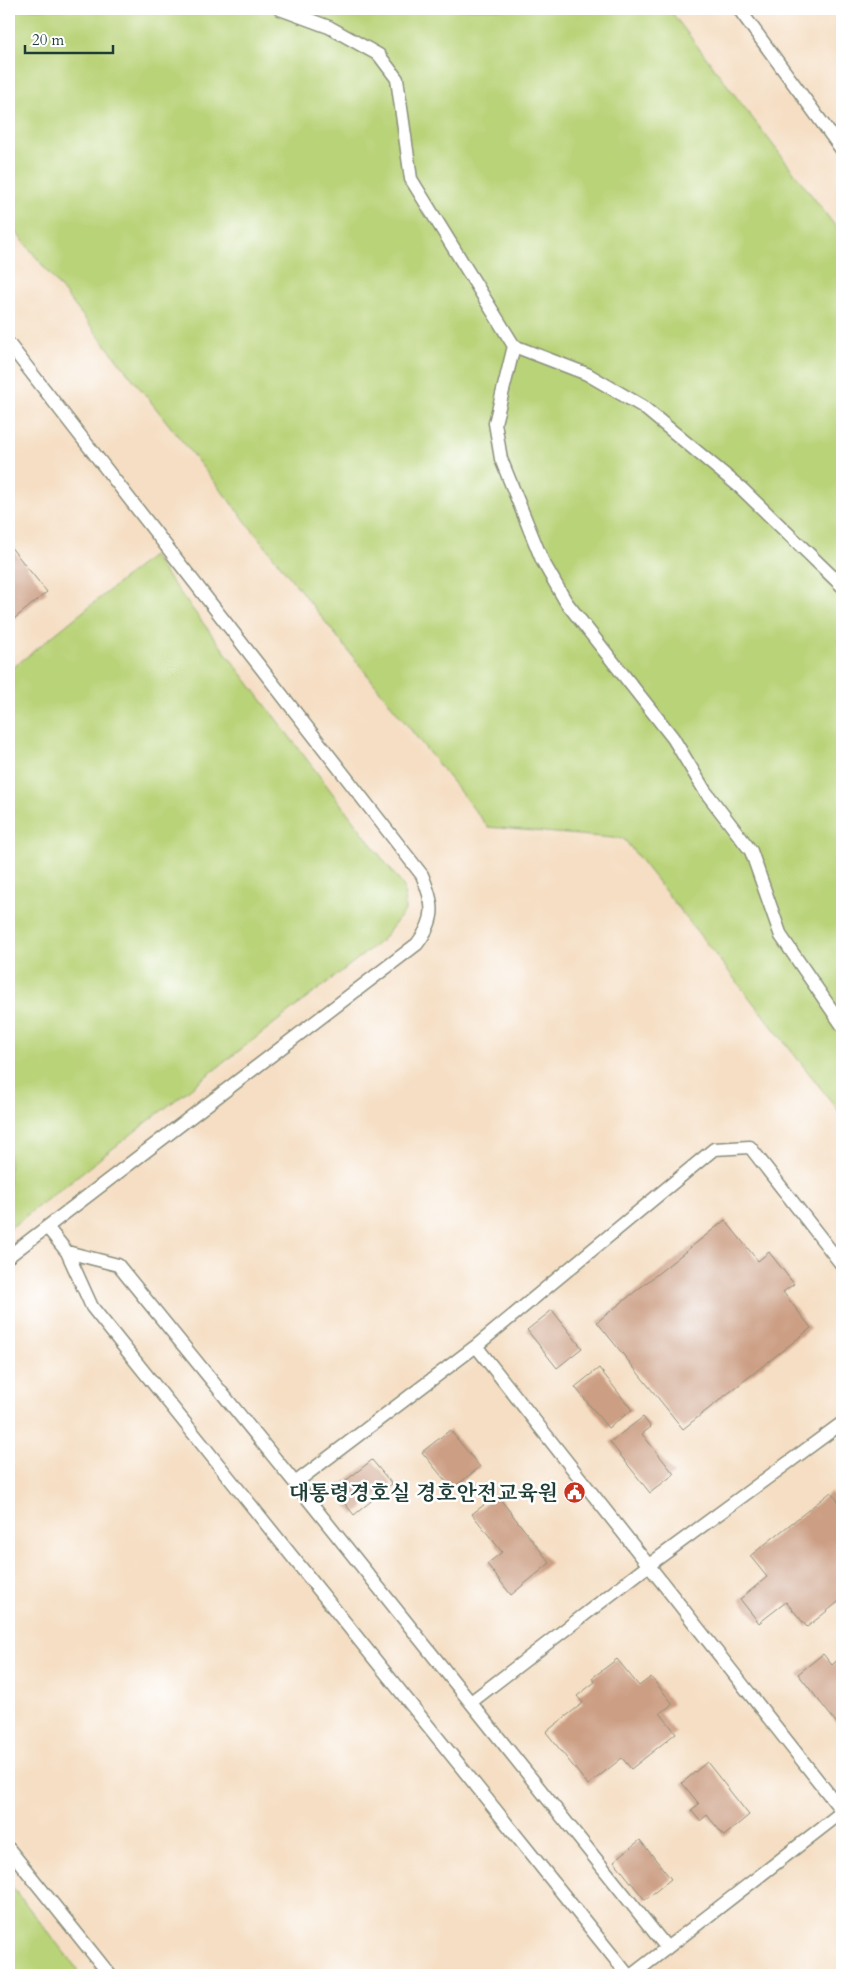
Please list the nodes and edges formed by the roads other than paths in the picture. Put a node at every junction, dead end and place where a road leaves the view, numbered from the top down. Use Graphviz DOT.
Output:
graph roads {
  1 [pos="280,9"];
  2 [pos="739,9"];
  3 [pos="842,150"];
  4 [pos="9,344"];
  5 [pos="514,346"];
  6 [pos="842,586"];
  7 [pos="842,1025"];
  8 [pos="47,1227"];
  9 [pos="66,1252"];
  10 [pos="9,1256"];
  11 [pos="842,1265"];
  12 [pos="476,1346"];
  13 [pos="842,1423"];
  14 [pos="295,1483"];
  15 [pos="649,1566"];
  16 [pos="471,1702"];
  17 [pos="842,1811"];
  18 [pos="9,1849"];
  19 [pos="667,1948"];
  20 [pos="110,1975"];
  21 [pos="628,1975"];
  22 [pos="632,1975"];
  1 -- 5 [label="lane"];
  2 -- 3 [label="lane"];
  4 -- 8 [label="lane"];
  5 -- 6 [label="lane"];
  5 -- 7 [label="lane"];
  8 -- 9 [label="lane"];
  8 -- 10 [label="lane"];
  9 -- 14 [label="lane"];
  9 -- 21 [label="lane"];
  11 -- 12 [label="lane"];
  12 -- 14 [label="lane"];
  12 -- 15 [label="lane"];
  13 -- 15 [label="lane"];
  14 -- 16 [label="lane"];
  15 -- 16 [label="lane"];
  15 -- 17 [label="lane"];
  16 -- 19 [label="lane"];
  17 -- 19 [label="lane"];
  18 -- 20 [label="lane"];
  19 -- 22 [label="lane"];
}
